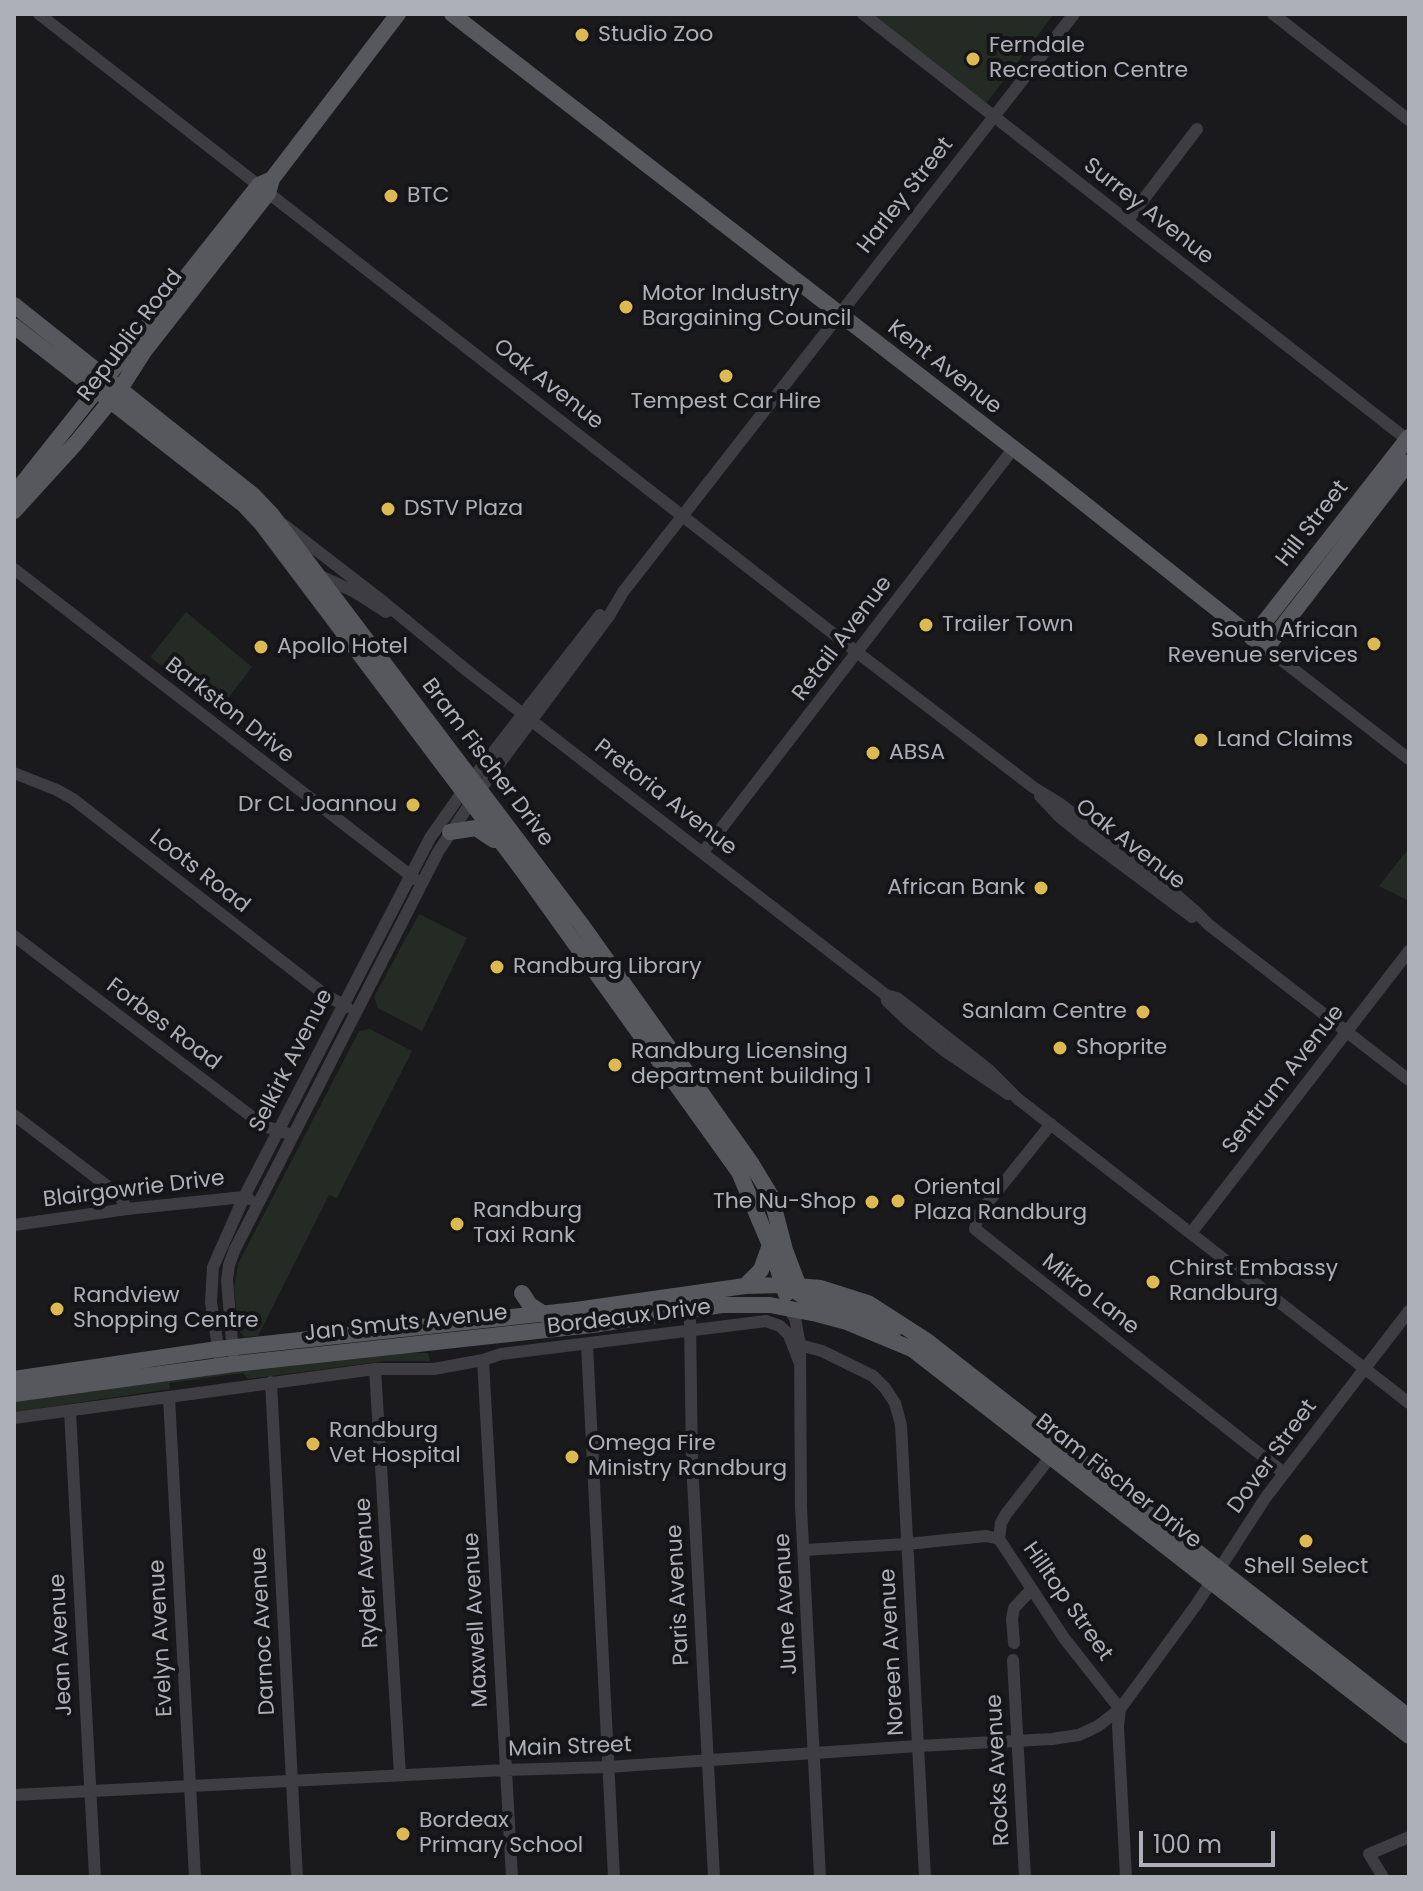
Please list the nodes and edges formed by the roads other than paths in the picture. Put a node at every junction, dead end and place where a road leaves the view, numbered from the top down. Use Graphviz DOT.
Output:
graph roads {
  1 [pos="39,14"];
  2 [pos="398,14"];
  3 [pos="452,14"];
  4 [pos="863,14"];
  5 [pos="1074,14"];
  6 [pos="1273,14"];
  7 [pos="993,117"];
  8 [pos="1409,120"];
  9 [pos="1197,129"];
  10 [pos="266,186"];
  11 [pos="1127,221"];
  12 [pos="14,305"];
  13 [pos="839,315"];
  14 [pos="14,326"];
  15 [pos="108,390"];
  16 [pos="1408,439"];
  17 [pos="1013,449"];
  18 [pos="1409,462"];
  19 [pos="14,494"];
  20 [pos="14,511"];
  21 [pos="272,515"];
  22 [pos="683,515"];
  23 [pos="295,566"];
  24 [pos="14,569"];
  25 [pos="315,574"];
  26 [pos="623,592"];
  27 [pos="419,633"];
  28 [pos="1259,643"];
  29 [pos="858,653"];
  30 [pos="549,697"];
  31 [pos="527,717"];
  32 [pos="549,733"];
  33 [pos="1409,759"];
  34 [pos="14,773"];
  35 [pos="471,791"];
  36 [pos="450,832"];
  37 [pos="505,849"];
  38 [pos="703,852"];
  39 [pos="409,876"];
  40 [pos="421,883"];
  41 [pos="14,936"];
  42 [pos="1409,951"];
  43 [pos="342,1005"];
  44 [pos="355,1012"];
  45 [pos="1346,1032"];
  46 [pos="1409,1080"];
  47 [pos="14,1115"];
  48 [pos="1051,1124"];
  49 [pos="279,1131"];
  50 [pos="293,1135"];
  51 [pos="771,1196"];
  52 [pos="244,1197"];
  53 [pos="258,1203"];
  54 [pos="127,1209"];
  55 [pos="14,1225"];
  56 [pos="1191,1233"];
  57 [pos="770,1245"];
  58 [pos="745,1286"];
  59 [pos="821,1288"];
  60 [pos="522,1293"];
  61 [pos="795,1297"];
  62 [pos="692,1311"];
  63 [pos="1409,1311"];
  64 [pos="544,1314"];
  65 [pos="439,1324"];
  66 [pos="689,1329"];
  67 [pos="440,1343"];
  68 [pos="587,1345"];
  69 [pos="800,1345"];
  70 [pos="227,1357"];
  71 [pos="483,1360"];
  72 [pos="799,1361"];
  73 [pos="448,1366"];
  74 [pos="1364,1368"];
  75 [pos="375,1369"];
  76 [pos="434,1369"];
  77 [pos="14,1379"];
  78 [pos="271,1382"];
  79 [pos="14,1394"];
  80 [pos="169,1397"];
  81 [pos="1409,1403"];
  82 [pos="70,1411"];
  83 [pos="14,1418"];
  84 [pos="1055,1451"];
  85 [pos="1284,1473"];
  86 [pos="999,1539"];
  87 [pos="907,1544"];
  88 [pos="804,1550"];
  89 [pos="1214,1575"];
  90 [pos="1032,1589"];
  91 [pos="1014,1643"];
  92 [pos="1013,1660"];
  93 [pos="1120,1709"];
  94 [pos="1409,1717"];
  95 [pos="1409,1736"];
  96 [pos="1018,1742"];
  97 [pos="918,1746"];
  98 [pos="815,1753"];
  99 [pos="708,1761"];
  100 [pos="608,1767"];
  101 [pos="505,1770"];
  102 [pos="400,1775"];
  103 [pos="292,1780"];
  104 [pos="189,1786"];
  105 [pos="89,1791"];
  106 [pos="14,1795"];
  107 [pos="1409,1837"];
  108 [pos="95,1877"];
  109 [pos="195,1877"];
  110 [pos="297,1877"];
  111 [pos="512,1877"];
  112 [pos="614,1877"];
  113 [pos="714,1877"];
  114 [pos="820,1877"];
  115 [pos="925,1877"];
  116 [pos="1025,1877"];
  117 [pos="1126,1877"];
  118 [pos="1383,1877"];
  1 -- 10 [label="street, Oak Avenue"];
  2 -- 10 [label="main road, Republic Road"];
  3 -- 13 [label="main road, Kent Avenue"];
  4 -- 7 [label="street, Surrey Avenue"];
  5 -- 7 [label="street, Harley Street"];
  6 -- 8 [label="street"];
  7 -- 11 [label="street, Surrey Avenue"];
  7 -- 13 [label="street, Harley Street"];
  9 -- 11 [label="street"];
  10 -- 15 [label="main road, Republic Road"];
  10 -- 22 [label="street, Oak Avenue"];
  11 -- 16 [label="street, Surrey Avenue"];
  12 -- 15 [label="main road, Bram Fischer Drive"];
  13 -- 17 [label="main road, Kent Avenue"];
  13 -- 22 [label="street, Harley Street"];
  14 -- 15 [label="main road, Bram Fischer Drive"];
  15 -- 19 [label="main road, Republic Road"];
  15 -- 20 [label="main road, Republic Road"];
  15 -- 21 [label="main road, Bram Fischer Drive"];
  15 -- 23 [label="main road, Bram Fischer Drive"];
  16 -- 28 [label="main road, Hill Street"];
  17 -- 28 [label="main road, Kent Avenue"];
  17 -- 29 [label="street, Retail Avenue"];
  18 -- 28 [label="main road, Hill Street"];
  21 -- 25 [label="main road, Bram Fischer Drive"];
  21 -- 27 [label="street, Pretoria Avenue"];
  22 -- 26 [label="street, Harley Street"];
  22 -- 29 [label="street, Oak Avenue"];
  23 -- 25 [label="street, Pretoria Avenue"];
  23 -- 35 [label="main road, Bram Fischer Drive"];
  24 -- 39 [label="street, Barkston Drive"];
  25 -- 27 [label="street, Pretoria Avenue"];
  25 -- 35 [label="main road, Bram Fischer Drive"];
  26 -- 30 [label="street, Harley Street"];
  26 -- 31 [label="street, Harley Street"];
  27 -- 31 [label="street, Pretoria Avenue"];
  28 -- 33 [label="street, Kent Avenue"];
  29 -- 38 [label="street, Retail Avenue"];
  29 -- 45 [label="street, Oak Avenue"];
  30 -- 31 [label="street, Harley Street"];
  30 -- 32 [label="street"];
  31 -- 32 [label="street, Pretoria Avenue"];
  31 -- 35 [label="street, Harley Street"];
  32 -- 38 [label="street, Pretoria Avenue"];
  34 -- 43 [label="street, Loots Road"];
  35 -- 36 [label="street, Selkirk Avenue"];
  35 -- 37 [label="main road, Bram Fischer Drive"];
  35 -- 39 [label="street, Selkirk Avenue"];
  35 -- 51 [label="main road, Bram Fischer Drive"];
  36 -- 37 [label="main road"];
  36 -- 40 [label="street, Selkirk Avenue"];
  37 -- 57 [label="main road, Bram Fischer Drive"];
  38 -- 48 [label="street, Pretoria Avenue"];
  39 -- 40 [label="street, Barkston Drive"];
  39 -- 43 [label="street, Selkirk Avenue"];
  40 -- 44 [label="street, Selkirk Avenue"];
  41 -- 49 [label="street, Forbes Road"];
  42 -- 45 [label="street, Sentrum Avenue"];
  43 -- 44 [label="street, Loots Road"];
  43 -- 49 [label="street, Selkirk Avenue"];
  44 -- 50 [label="street, Selkirk Avenue"];
  45 -- 46 [label="street, Oak Avenue"];
  45 -- 56 [label="street, Sentrum Avenue"];
  47 -- 54 [label="street"];
  48 -- 56 [label="street, Pretoria Avenue"];
  48 -- 85 [label="street, Mikro Lane"];
  49 -- 50 [label="street, Forbes Road"];
  49 -- 52 [label="street, Selkirk Avenue"];
  50 -- 53 [label="street, Selkirk Avenue"];
  51 -- 59 [label="main road"];
  51 -- 61 [label="main road, Bram Fischer Drive"];
  52 -- 53 [label="street, Blairgowrie Drive"];
  52 -- 54 [label="street, Blairgowrie Drive"];
  52 -- 70 [label="street, Selkirk Avenue"];
  53 -- 70 [label="street, Selkirk Avenue"];
  54 -- 55 [label="street, Blairgowrie Drive"];
  56 -- 74 [label="street, Pretoria Avenue"];
  57 -- 58 [label="main road"];
  57 -- 61 [label="main road, Bram Fischer Drive"];
  58 -- 61 [label="main road, Jan Smuts Avenue"];
  58 -- 64 [label="main road, Jan Smuts Avenue"];
  59 -- 61 [label="main road, Bram Fischer Drive"];
  59 -- 84 [label="main road, Bram Fischer Drive"];
  60 -- 64 [label="main road"];
  61 -- 62 [label="main road, Jan Smuts Avenue"];
  61 -- 69 [label="street, June Avenue"];
  61 -- 84 [label="main road, Bram Fischer Drive"];
  62 -- 66 [label="street, Paris Avenue"];
  62 -- 67 [label="main road, Jan Smuts Avenue"];
  63 -- 74 [label="street, Dover Street"];
  64 -- 65 [label="main road, Jan Smuts Avenue"];
  65 -- 67 [label="street"];
  65 -- 70 [label="main road, Jan Smuts Avenue"];
  66 -- 68 [label="street, Bordeaux Drive"];
  66 -- 72 [label="street, Bordeaux Drive"];
  66 -- 99 [label="street, Paris Avenue"];
  67 -- 70 [label="main road, Jan Smuts Avenue"];
  67 -- 73 [label="street"];
  67 -- 76 [label="street"];
  68 -- 71 [label="street, Bordeaux Drive"];
  68 -- 100 [label="street"];
  69 -- 72 [label="street, June Avenue"];
  69 -- 87 [label="street, Noreen Avenue"];
  70 -- 77 [label="main road, Jan Smuts Avenue"];
  70 -- 79 [label="main road, Jan Smuts Avenue"];
  71 -- 73 [label="street, Bordeaux Drive"];
  71 -- 101 [label="street, Maxwell Avenue"];
  72 -- 88 [label="street, June Avenue"];
  73 -- 76 [label="street, Bordeaux Drive"];
  74 -- 81 [label="street, Pretoria Avenue"];
  74 -- 85 [label="street, Dover Street"];
  75 -- 76 [label="street, Bordeaux Drive"];
  75 -- 78 [label="street, Bordeaux Drive"];
  75 -- 102 [label="street, Ryder Avenue"];
  78 -- 80 [label="street, Bordeaux Drive"];
  78 -- 103 [label="street, Darnoc Avenue"];
  80 -- 82 [label="street, Bordeaux Drive"];
  80 -- 104 [label="street, Evelyn Avenue"];
  82 -- 83 [label="street, Bordeaux Drive"];
  82 -- 105 [label="street, Jean Avenue"];
  84 -- 86 [label="street"];
  84 -- 89 [label="main road, Bram Fischer Drive"];
  85 -- 89 [label="street, Dover Street"];
  86 -- 87 [label="street, Hilltop Street"];
  86 -- 90 [label="street, Hilltop Street"];
  87 -- 88 [label="street, Hilltop Street"];
  87 -- 97 [label="street, Noreen Avenue"];
  88 -- 98 [label="street, June Avenue"];
  89 -- 93 [label="street, Dover Street"];
  89 -- 94 [label="main road, Bram Fischer Drive"];
  89 -- 95 [label="main road, Bram Fischer Drive"];
  90 -- 91 [label="street"];
  90 -- 93 [label="street, Hilltop Street"];
  92 -- 96 [label="street, Rocks Avenue"];
  93 -- 96 [label="street, Main Street"];
  93 -- 117 [label="street"];
  96 -- 97 [label="street, Main Street"];
  96 -- 116 [label="street, Rocks Avenue"];
  97 -- 98 [label="street, Main Street"];
  97 -- 115 [label="street, Noreen Avenue"];
  98 -- 99 [label="street, Main Street"];
  98 -- 114 [label="street, June Avenue"];
  99 -- 100 [label="street, Main Street"];
  99 -- 113 [label="street, Paris Avenue"];
  100 -- 101 [label="street, Main Street"];
  100 -- 112 [label="street"];
  101 -- 102 [label="street, Main Street"];
  101 -- 111 [label="street, Maxwell Avenue"];
  102 -- 103 [label="street, Main Street"];
  103 -- 104 [label="street, Main Street"];
  103 -- 110 [label="street, Darnoc Avenue"];
  104 -- 105 [label="street, Main Street"];
  104 -- 109 [label="street, Evelyn Avenue"];
  105 -- 106 [label="street, Main Street"];
  105 -- 108 [label="street, Jean Avenue"];
  107 -- 118 [label="street"];
}
